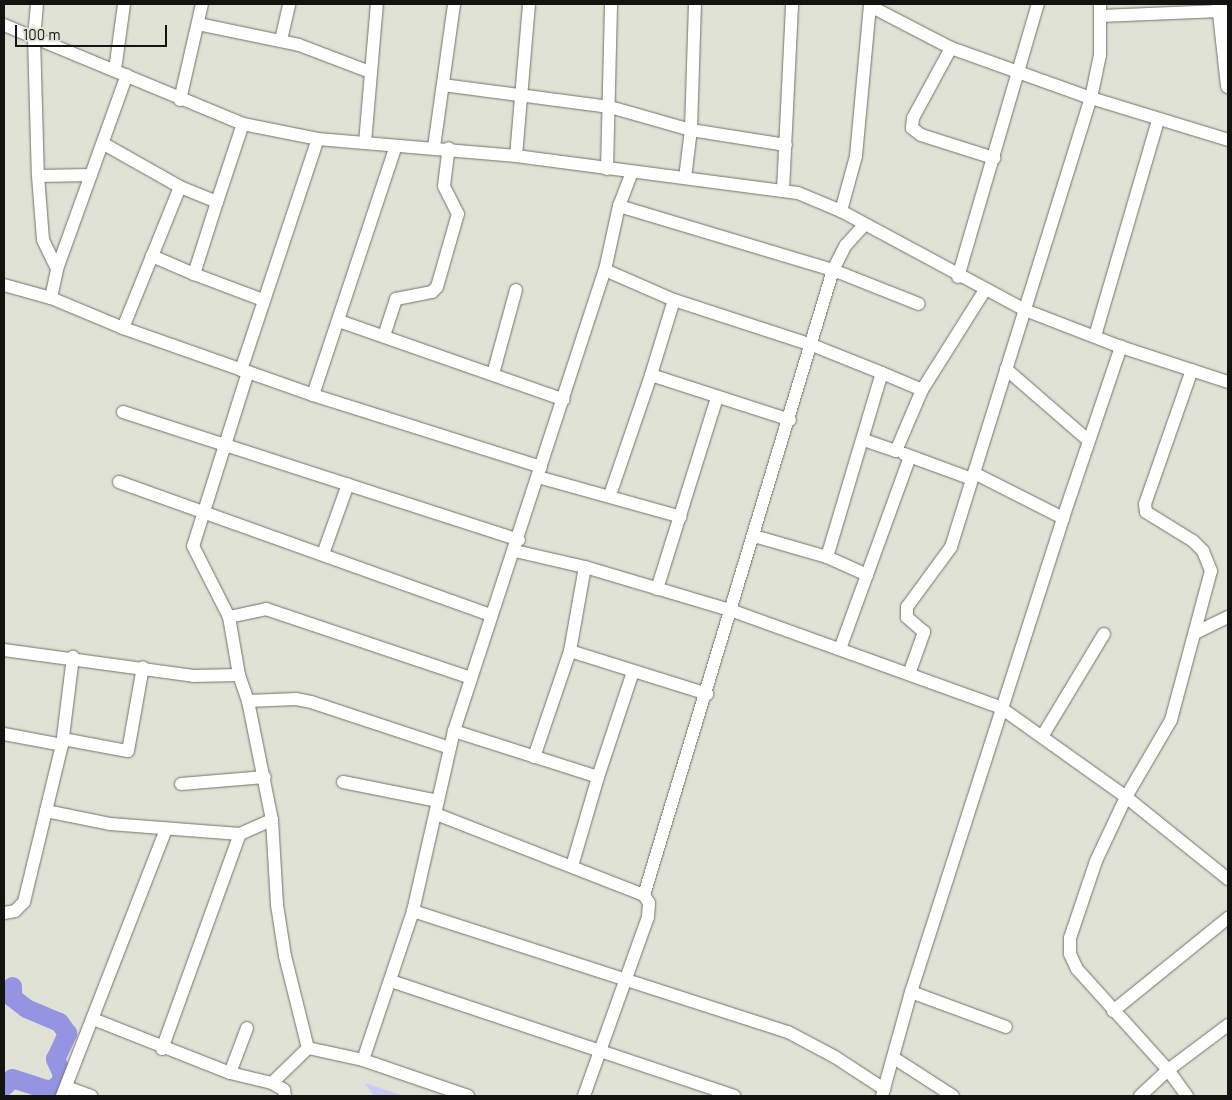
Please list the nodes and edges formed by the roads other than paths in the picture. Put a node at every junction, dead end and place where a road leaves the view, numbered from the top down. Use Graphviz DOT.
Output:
graph roads {
  1 [pos="37,4"];
  2 [pos="124,4"];
  3 [pos="202,4"];
  4 [pos="289,4"];
  5 [pos="377,4"];
  6 [pos="454,4"];
  7 [pos="529,4"];
  8 [pos="611,4"];
  9 [pos="695,4"];
  10 [pos="792,4"];
  11 [pos="1038,4"];
  12 [pos="870,5"];
  13 [pos="1220,8"];
  14 [pos="1100,10"];
  15 [pos="198,24"];
  16 [pos="4,25"];
  17 [pos="1226,34"];
  18 [pos="34,37"];
  19 [pos="281,40"];
  20 [pos="951,48"];
  21 [pos="1018,71"];
  22 [pos="370,72"];
  23 [pos="121,73"];
  24 [pos="443,85"];
  25 [pos="1228,86"];
  26 [pos="522,94"];
  27 [pos="1091,98"];
  28 [pos="180,100"];
  29 [pos="610,107"];
  30 [pos="1158,120"];
  31 [pos="243,124"];
  32 [pos="691,130"];
  33 [pos="318,139"];
  34 [pos="1228,140"];
  35 [pos="366,143"];
  36 [pos="104,144"];
  37 [pos="786,145"];
  38 [pos="396,146"];
  39 [pos="434,147"];
  40 [pos="449,148"];
  41 [pos="516,156"];
  42 [pos="994,158"];
  43 [pos="607,169"];
  44 [pos="632,172"];
  45 [pos="91,175"];
  46 [pos="38,176"];
  47 [pos="685,178"];
  48 [pos="180,187"];
  49 [pos="783,190"];
  50 [pos="217,202"];
  51 [pos="619,206"];
  52 [pos="841,211"];
  53 [pos="865,224"];
  54 [pos="152,256"];
  55 [pos="57,268"];
  56 [pos="605,270"];
  57 [pos="833,270"];
  58 [pos="194,274"];
  59 [pos="958,276"];
  60 [pos="4,285"];
  61 [pos="516,290"];
  62 [pos="985,290"];
  63 [pos="51,298"];
  64 [pos="263,300"];
  65 [pos="674,300"];
  66 [pos="919,304"];
  67 [pos="1025,310"];
  68 [pos="339,321"];
  69 [pos="123,328"];
  70 [pos="384,336"];
  71 [pos="1095,336"];
  72 [pos="812,345"];
  73 [pos="1121,347"];
  74 [pos="1006,369"];
  75 [pos="1192,370"];
  76 [pos="245,371"];
  77 [pos="882,373"];
  78 [pos="493,374"];
  79 [pos="651,375"];
  80 [pos="1228,382"];
  81 [pos="922,390"];
  82 [pos="313,395"];
  83 [pos="717,398"];
  84 [pos="564,400"];
  85 [pos="123,412"];
  86 [pos="790,420"];
  87 [pos="864,440"];
  88 [pos="1088,440"];
  89 [pos="224,445"];
  90 [pos="896,451"];
  91 [pos="910,457"];
  92 [pos="540,472"];
  93 [pos="973,476"];
  94 [pos="119,482"];
  95 [pos="348,484"];
  96 [pos="610,495"];
  97 [pos="205,514"];
  98 [pos="681,516"];
  99 [pos="1063,518"];
  100 [pos="754,536"];
  101 [pos="517,545"];
  102 [pos="323,554"];
  103 [pos="827,557"];
  104 [pos="585,567"];
  105 [pos="867,575"];
  106 [pos="657,589"];
  107 [pos="730,610"];
  108 [pos="491,615"];
  109 [pos="1228,617"];
  110 [pos="228,618"];
  111 [pos="1197,632"];
  112 [pos="1104,634"];
  113 [pos="840,649"];
  114 [pos="4,650"];
  115 [pos="570,651"];
  116 [pos="73,657"];
  117 [pos="143,666"];
  118 [pos="633,672"];
  119 [pos="909,674"];
  120 [pos="239,675"];
  121 [pos="471,678"];
  122 [pos="707,694"];
  123 [pos="248,701"];
  124 [pos="1000,707"];
  125 [pos="454,731"];
  126 [pos="4,734"];
  127 [pos="1043,735"];
  128 [pos="62,742"];
  129 [pos="450,748"];
  130 [pos="534,758"];
  131 [pos="265,776"];
  132 [pos="598,777"];
  133 [pos="343,782"];
  134 [pos="181,784"];
  135 [pos="1126,797"];
  136 [pos="438,801"];
  137 [pos="46,811"];
  138 [pos="436,814"];
  139 [pos="272,820"];
  140 [pos="166,829"];
  141 [pos="240,834"];
  142 [pos="572,866"];
  143 [pos="1228,879"];
  144 [pos="644,896"];
  145 [pos="412,911"];
  146 [pos="4,913"];
  147 [pos="1228,918"];
  148 [pos="626,980"];
  149 [pos="391,981"];
  150 [pos="911,992"];
  151 [pos="1113,1011"];
  152 [pos="93,1019"];
  153 [pos="1228,1025"];
  154 [pos="1006,1027"];
  155 [pos="247,1028"];
  156 [pos="308,1048"];
  157 [pos="162,1049"];
  158 [pos="601,1050"];
  159 [pos="894,1058"];
  160 [pos="363,1060"];
  161 [pos="1168,1070"];
  162 [pos="230,1073"];
  163 [pos="272,1083"];
  164 [pos="64,1092"];
  165 [pos="883,1093"];
  166 [pos="91,1096"];
  167 [pos="285,1096"];
  168 [pos="468,1096"];
  169 [pos="584,1096"];
  170 [pos="734,1096"];
  171 [pos="953,1096"];
  172 [pos="1140,1096"];
  173 [pos="1187,1096"];
  1 -- 18 [label="street"];
  2 -- 23 [label="street"];
  3 -- 15 [label="street"];
  4 -- 19 [label="street"];
  5 -- 22 [label="street"];
  6 -- 24 [label="street"];
  7 -- 26 [label="street"];
  8 -- 29 [label="street"];
  9 -- 32 [label="street"];
  10 -- 37 [label="street"];
  11 -- 21 [label="street"];
  12 -- 20 [label="street"];
  12 -- 52 [label="street"];
  13 -- 14 [label="street"];
  13 -- 17 [label="main road"];
  14 -- 27 [label="street"];
  15 -- 19 [label="street"];
  15 -- 28 [label="street"];
  16 -- 18 [label="street"];
  17 -- 25 [label="main road"];
  18 -- 23 [label="street"];
  18 -- 46 [label="street"];
  19 -- 22 [label="street"];
  20 -- 21 [label="street"];
  20 -- 42 [label="street"];
  21 -- 27 [label="street"];
  21 -- 42 [label="street"];
  22 -- 35 [label="street"];
  23 -- 28 [label="street"];
  23 -- 36 [label="street"];
  24 -- 26 [label="street"];
  24 -- 39 [label="street"];
  26 -- 29 [label="street"];
  26 -- 41 [label="street"];
  27 -- 30 [label="street"];
  27 -- 67 [label="street"];
  28 -- 31 [label="street"];
  29 -- 32 [label="street"];
  29 -- 43 [label="street"];
  30 -- 34 [label="street"];
  30 -- 71 [label="street"];
  31 -- 33 [label="street"];
  31 -- 50 [label="street"];
  32 -- 37 [label="street"];
  32 -- 47 [label="street"];
  33 -- 35 [label="street"];
  33 -- 64 [label="street"];
  35 -- 38 [label="street"];
  36 -- 45 [label="street"];
  36 -- 48 [label="street"];
  37 -- 49 [label="street"];
  38 -- 39 [label="street"];
  38 -- 68 [label="street"];
  39 -- 40 [label="street"];
  40 -- 41 [label="street"];
  40 -- 70 [label="street"];
  41 -- 43 [label="street"];
  42 -- 59 [label="street"];
  43 -- 44 [label="street"];
  44 -- 47 [label="street"];
  44 -- 51 [label="street"];
  45 -- 46 [label="street"];
  45 -- 55 [label="street"];
  46 -- 55 [label="street"];
  47 -- 49 [label="street"];
  48 -- 50 [label="street"];
  48 -- 54 [label="street"];
  49 -- 52 [label="street"];
  50 -- 58 [label="street"];
  51 -- 56 [label="street"];
  51 -- 57 [label="street"];
  52 -- 53 [label="street"];
  53 -- 57 [label="street"];
  53 -- 59 [label="street"];
  54 -- 58 [label="street"];
  54 -- 69 [label="street"];
  55 -- 63 [label="street"];
  56 -- 65 [label="street"];
  56 -- 84 [label="street"];
  57 -- 66 [label="street"];
  57 -- 72 [label="street"];
  58 -- 64 [label="street"];
  59 -- 62 [label="street"];
  60 -- 63 [label="street"];
  61 -- 78 [label="street"];
  62 -- 67 [label="street"];
  62 -- 81 [label="street"];
  63 -- 69 [label="street"];
  64 -- 76 [label="street"];
  65 -- 72 [label="street"];
  65 -- 79 [label="street"];
  67 -- 71 [label="street"];
  67 -- 74 [label="street"];
  68 -- 70 [label="street"];
  68 -- 82 [label="street"];
  69 -- 76 [label="street"];
  70 -- 78 [label="street"];
  71 -- 73 [label="street"];
  72 -- 77 [label="street"];
  72 -- 86 [label="street"];
  73 -- 75 [label="street"];
  73 -- 88 [label="street"];
  74 -- 88 [label="street"];
  74 -- 93 [label="street"];
  75 -- 80 [label="street"];
  75 -- 111 [label="street"];
  76 -- 82 [label="street"];
  76 -- 89 [label="street"];
  77 -- 81 [label="street"];
  77 -- 87 [label="street"];
  78 -- 84 [label="street"];
  79 -- 83 [label="street"];
  79 -- 96 [label="street"];
  81 -- 90 [label="street"];
  82 -- 92 [label="street"];
  83 -- 86 [label="street"];
  83 -- 98 [label="street"];
  84 -- 92 [label="street"];
  85 -- 89 [label="street"];
  86 -- 100 [label="street"];
  87 -- 90 [label="street"];
  87 -- 103 [label="street"];
  88 -- 99 [label="street"];
  89 -- 95 [label="street"];
  89 -- 97 [label="street"];
  90 -- 91 [label="street"];
  91 -- 93 [label="street"];
  91 -- 105 [label="street"];
  92 -- 96 [label="street"];
  92 -- 101 [label="street"];
  93 -- 99 [label="street"];
  93 -- 119 [label="street"];
  94 -- 97 [label="street"];
  95 -- 101 [label="street"];
  95 -- 102 [label="street"];
  96 -- 98 [label="street"];
  97 -- 102 [label="street"];
  97 -- 110 [label="street"];
  98 -- 106 [label="street"];
  99 -- 124 [label="street"];
  100 -- 103 [label="street"];
  100 -- 107 [label="street"];
  101 -- 104 [label="street"];
  101 -- 108 [label="street"];
  102 -- 108 [label="street"];
  103 -- 105 [label="street"];
  104 -- 106 [label="street"];
  104 -- 115 [label="street"];
  105 -- 113 [label="street"];
  106 -- 107 [label="street"];
  107 -- 113 [label="street"];
  107 -- 122 [label="street"];
  108 -- 121 [label="street"];
  109 -- 111 [label="street"];
  110 -- 120 [label="street"];
  110 -- 121 [label="street"];
  111 -- 135 [label="street"];
  112 -- 127 [label="street"];
  113 -- 119 [label="street"];
  114 -- 116 [label="street"];
  115 -- 118 [label="street"];
  115 -- 130 [label="street"];
  116 -- 117 [label="street"];
  116 -- 128 [label="street"];
  117 -- 120 [label="street"];
  117 -- 128 [label="street"];
  118 -- 122 [label="street"];
  118 -- 132 [label="street"];
  119 -- 124 [label="street"];
  120 -- 123 [label="street"];
  121 -- 125 [label="street"];
  122 -- 144 [label="street"];
  123 -- 129 [label="street"];
  123 -- 131 [label="street"];
  124 -- 127 [label="street"];
  124 -- 150 [label="street"];
  125 -- 129 [label="street"];
  125 -- 130 [label="street"];
  126 -- 128 [label="street"];
  127 -- 135 [label="street"];
  128 -- 137 [label="street"];
  129 -- 136 [label="street"];
  130 -- 132 [label="street"];
  131 -- 134 [label="street"];
  131 -- 139 [label="street"];
  132 -- 142 [label="street"];
  133 -- 136 [label="street"];
  135 -- 143 [label="street"];
  135 -- 151 [label="street"];
  136 -- 138 [label="street"];
  137 -- 140 [label="street"];
  137 -- 146 [label="street"];
  138 -- 142 [label="street"];
  138 -- 145 [label="street"];
  139 -- 141 [label="street"];
  139 -- 156 [label="street"];
  140 -- 141 [label="street"];
  140 -- 152 [label="street"];
  141 -- 157 [label="street"];
  142 -- 144 [label="street"];
  144 -- 148 [label="street"];
  145 -- 148 [label="street"];
  145 -- 149 [label="street"];
  147 -- 151 [label="street"];
  148 -- 158 [label="street"];
  148 -- 165 [label="street"];
  149 -- 158 [label="street"];
  149 -- 160 [label="street"];
  150 -- 154 [label="street"];
  150 -- 159 [label="street"];
  151 -- 161 [label="street"];
  152 -- 157 [label="street"];
  152 -- 164 [label="street"];
  153 -- 161 [label="street"];
  155 -- 162 [label="street"];
  156 -- 160 [label="street"];
  156 -- 163 [label="street"];
  157 -- 162 [label="street"];
  158 -- 169 [label="street"];
  158 -- 170 [label="street"];
  159 -- 165 [label="street"];
  159 -- 171 [label="street"];
  160 -- 168 [label="street"];
  161 -- 172 [label="street"];
  161 -- 173 [label="street"];
  162 -- 163 [label="street"];
  163 -- 167 [label="street"];
  164 -- 166 [label="street"];
}
